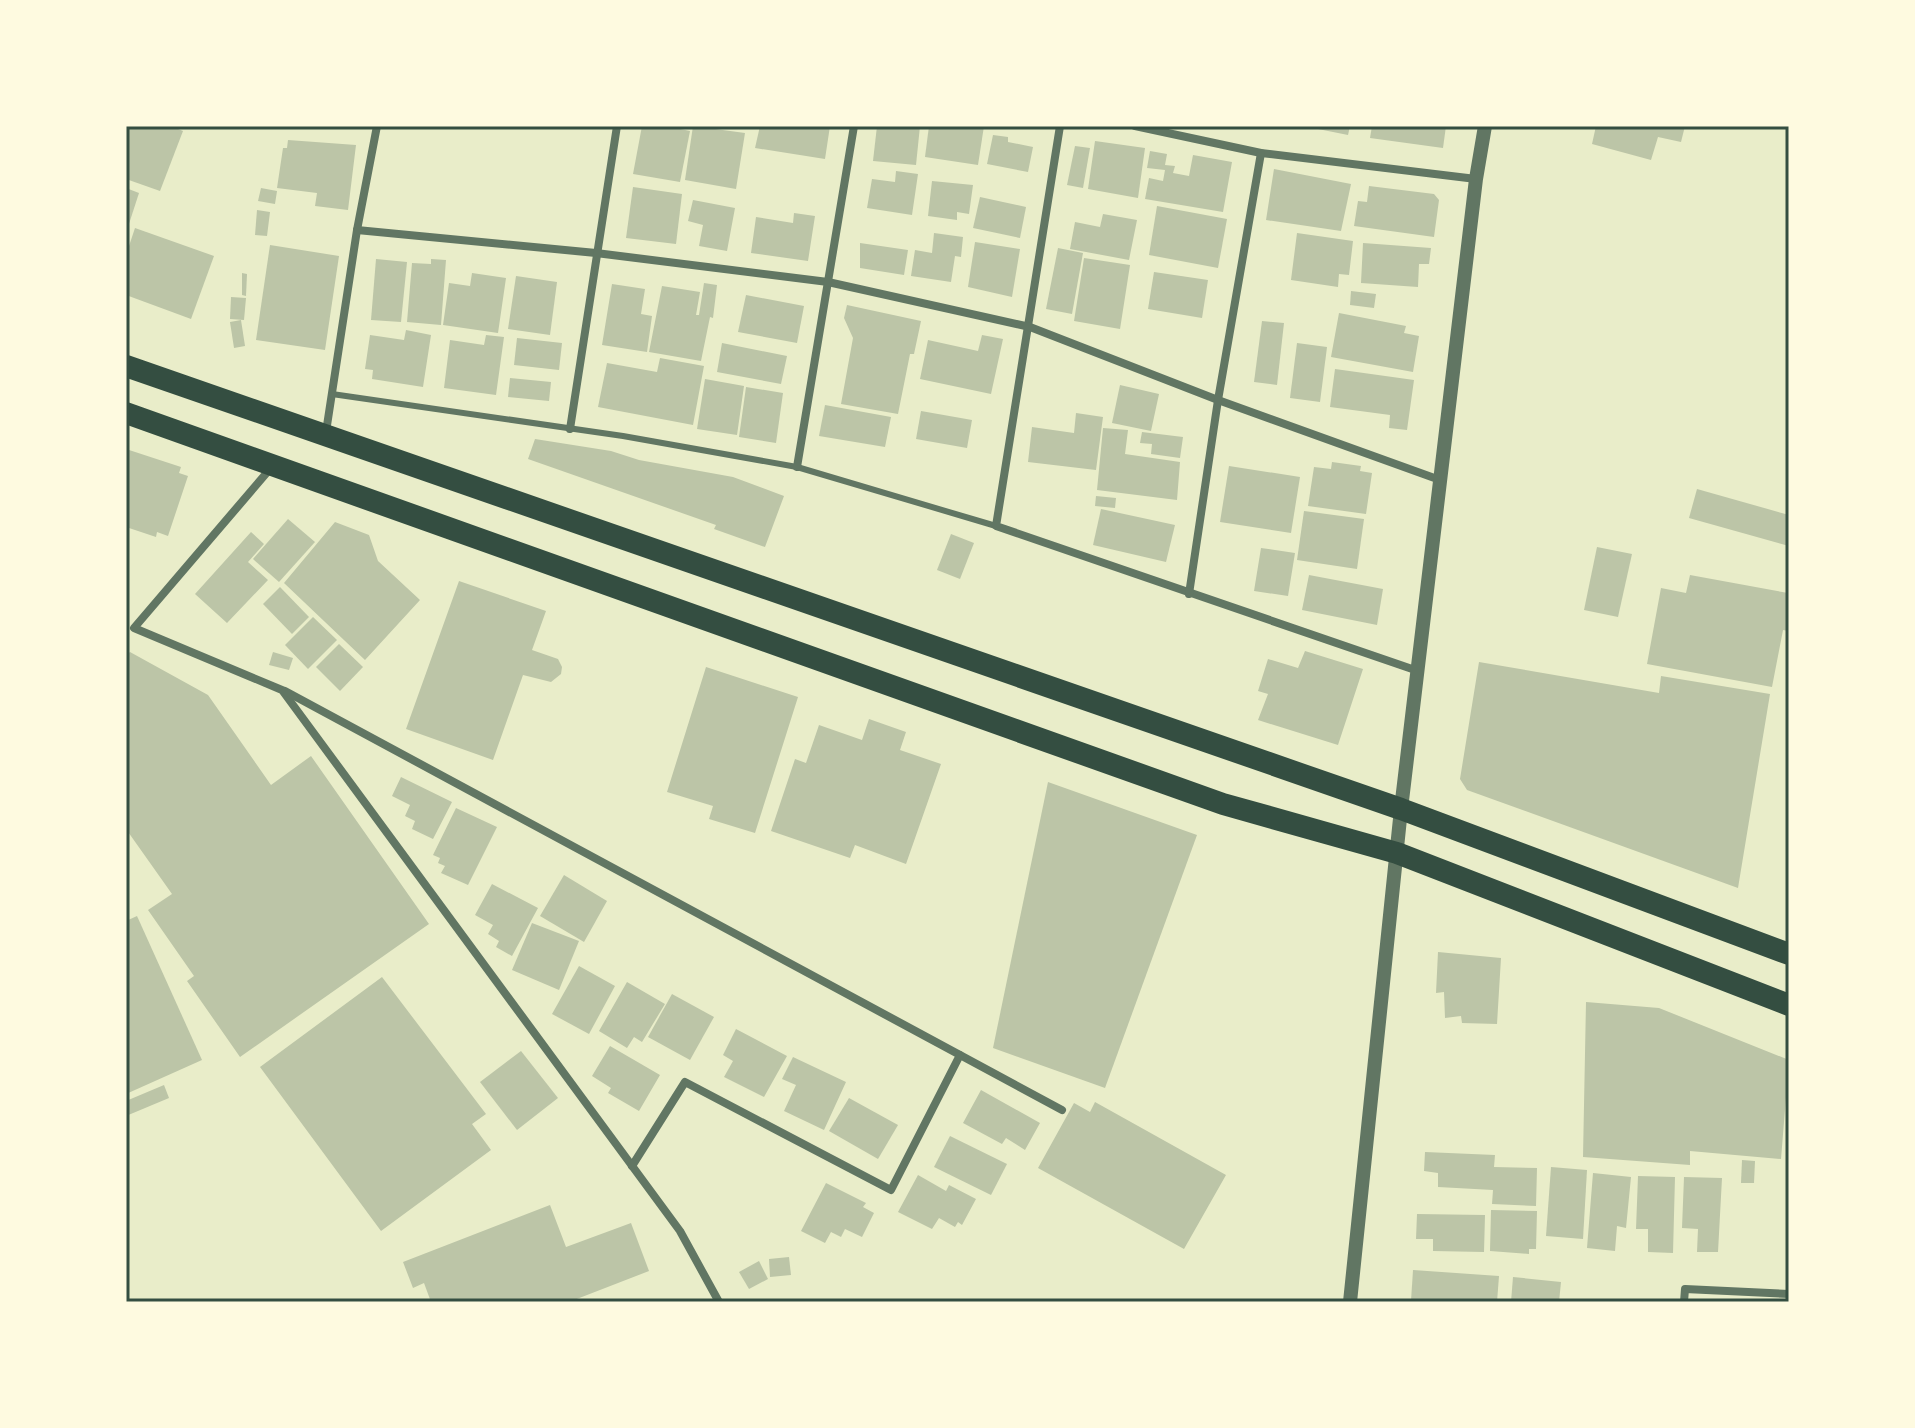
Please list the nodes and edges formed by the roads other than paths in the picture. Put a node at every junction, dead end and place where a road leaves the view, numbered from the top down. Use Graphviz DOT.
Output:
graph roads {
  1 [pos="377,126"];
  2 [pos="617,126"];
  3 [pos="854,126"];
  4 [pos="1060,126"];
  5 [pos="1135,126"];
  6 [pos="1485,126"];
  7 [pos="1261,153"];
  8 [pos="1476,179"];
  9 [pos="357,230"];
  10 [pos="596,253"];
  11 [pos="828,282"];
  12 [pos="1030,327"];
  13 [pos="126,366"];
  14 [pos="332,394"];
  15 [pos="1218,400"];
  16 [pos="126,413"];
  17 [pos="570,429"];
  18 [pos="325,437"];
  19 [pos="273,465"];
  20 [pos="797,467"];
  21 [pos="1440,480"];
  22 [pos="996,526"];
  23 [pos="1189,594"];
  24 [pos="1418,671"];
  25 [pos="282,690"];
  26 [pos="1401,809"];
  27 [pos="1397,853"];
  28 [pos="1789,954"];
  29 [pos="1789,1005"];
  30 [pos="960,1055"];
  31 [pos="1062,1110"];
  32 [pos="632,1166"];
  33 [pos="1789,1294"];
  34 [pos="719,1302"];
  35 [pos="1350,1302"];
  36 [pos="1684,1302"];
  1 -- 9 [label="street"];
  2 -- 10 [label="street"];
  3 -- 11 [label="street"];
  4 -- 12 [label="street"];
  5 -- 7 [label="street"];
  6 -- 8 [label="street"];
  7 -- 8 [label="street"];
  7 -- 15 [label="street"];
  8 -- 21 [label="street"];
  9 -- 10 [label="street"];
  9 -- 14 [label="street"];
  10 -- 11 [label="street"];
  10 -- 17 [label="street"];
  11 -- 12 [label="street"];
  11 -- 20 [label="street"];
  12 -- 15 [label="street"];
  12 -- 22 [label="street"];
  13 -- 18 [label="highway"];
  14 -- 17 [label="lane"];
  14 -- 18 [label="street"];
  15 -- 21 [label="street"];
  15 -- 23 [label="street"];
  16 -- 19 [label="highway"];
  17 -- 20 [label="lane"];
  18 -- 26 [label="highway"];
  19 -- 25 [label="street"];
  19 -- 27 [label="highway"];
  20 -- 22 [label="lane"];
  21 -- 24 [label="street"];
  22 -- 23 [label="street"];
  23 -- 24 [label="street"];
  24 -- 26 [label="street"];
  25 -- 30 [label="street"];
  25 -- 32 [label="street"];
  26 -- 27 [label="street"];
  26 -- 28 [label="highway"];
  27 -- 29 [label="highway"];
  27 -- 35 [label="street"];
  30 -- 31 [label="street"];
  30 -- 32 [label="street"];
  32 -- 34 [label="street"];
  33 -- 36 [label="street"];
}
